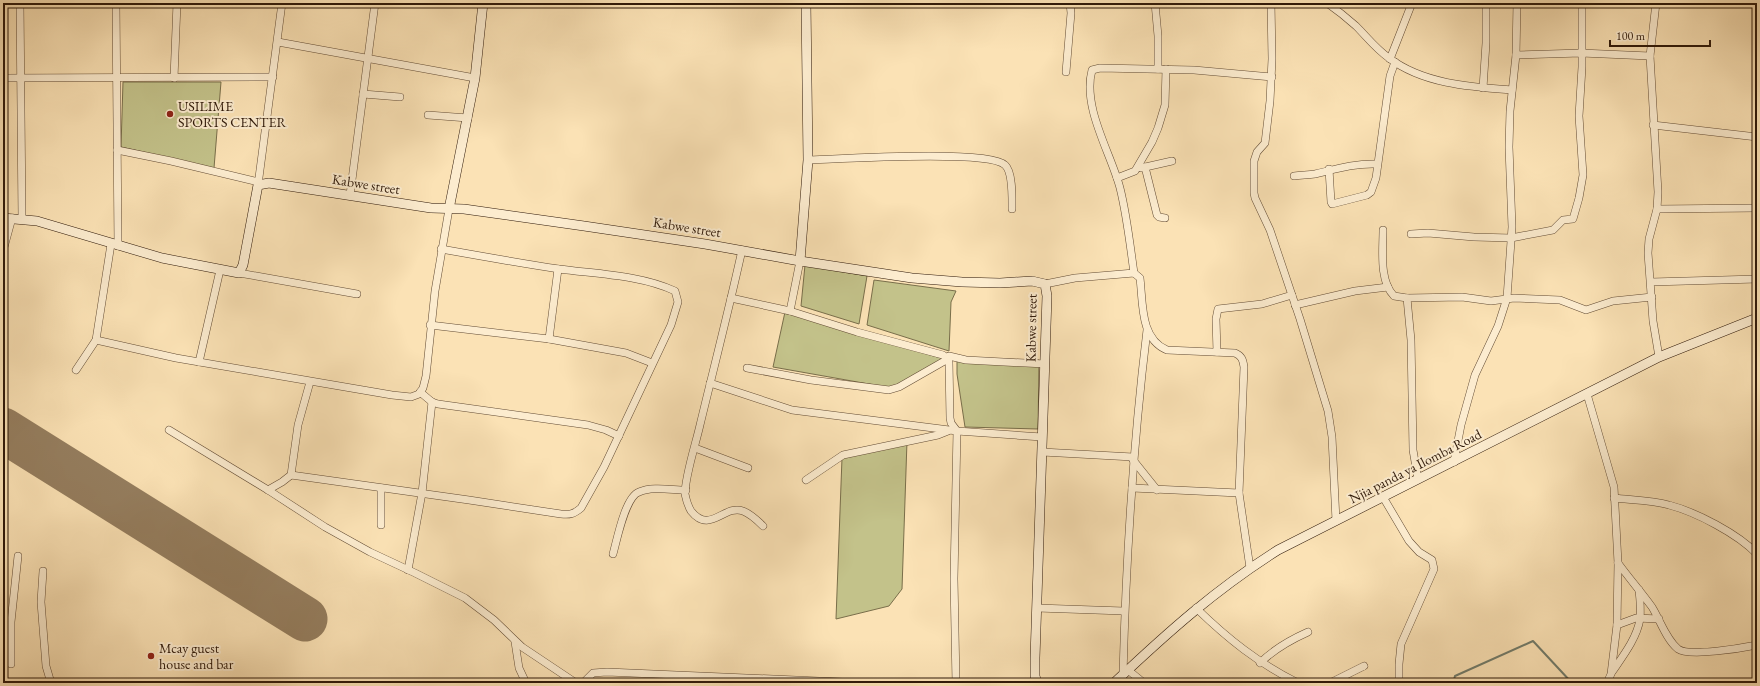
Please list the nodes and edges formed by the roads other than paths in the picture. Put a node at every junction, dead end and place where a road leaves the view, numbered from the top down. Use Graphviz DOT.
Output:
graph roads {
  1 [pos="20,3"];
  2 [pos="116,3"];
  3 [pos="177,3"];
  4 [pos="282,3"];
  5 [pos="375,3"];
  6 [pos="483,3"];
  7 [pos="806,3"];
  8 [pos="1011,3"];
  9 [pos="1050,3"];
  10 [pos="1070,3"];
  11 [pos="1155,3"];
  12 [pos="1271,3"];
  13 [pos="1327,3"];
  14 [pos="1412,3"];
  15 [pos="1517,3"];
  16 [pos="1582,3"];
  17 [pos="1656,3"];
  18 [pos="1486,7"];
  19 [pos="278,42"];
  20 [pos="1581,53"];
  21 [pos="1516,55"];
  22 [pos="1650,56"];
  23 [pos="368,58"];
  24 [pos="1392,60"];
  25 [pos="1158,69"];
  26 [pos="1166,70"];
  27 [pos="1066,72"];
  28 [pos="1272,77"];
  29 [pos="3,78"];
  30 [pos="21,78"];
  31 [pos="116,78"];
  32 [pos="174,78"];
  33 [pos="273,78"];
  34 [pos="475,78"];
  35 [pos="1483,88"];
  36 [pos="1512,90"];
  37 [pos="363,94"];
  38 [pos="400,97"];
  39 [pos="428,115"];
  40 [pos="468,118"];
  41 [pos="1653,125"];
  42 [pos="1757,138"];
  43 [pos="117,150"];
  44 [pos="808,160"];
  45 [pos="1172,161"];
  46 [pos="1377,164"];
  47 [pos="1145,167"];
  48 [pos="1329,169"];
  49 [pos="1136,171"];
  50 [pos="1294,176"];
  51 [pos="1117,178"];
  52 [pos="259,184"];
  53 [pos="350,195"];
  54 [pos="1757,208"];
  55 [pos="449,209"];
  56 [pos="1012,209"];
  57 [pos="1657,209"];
  58 [pos="8,218"];
  59 [pos="1165,218"];
  60 [pos="22,219"];
  61 [pos="1383,230"];
  62 [pos="1411,234"];
  63 [pos="1511,238"];
  64 [pos="115,245"];
  65 [pos="441,249"];
  66 [pos="742,250"];
  67 [pos="3,252"];
  68 [pos="800,261"];
  69 [pos="558,269"];
  70 [pos="220,270"];
  71 [pos="238,273"];
  72 [pos="1134,273"];
  73 [pos="1757,279"];
  74 [pos="1651,282"];
  75 [pos="1045,284"];
  76 [pos="1388,286"];
  77 [pos="357,294"];
  78 [pos="1292,295"];
  79 [pos="1652,297"];
  80 [pos="731,298"];
  81 [pos="1407,298"];
  82 [pos="1507,298"];
  83 [pos="1295,304"];
  84 [pos="790,311"];
  85 [pos="1757,318"];
  86 [pos="430,325"];
  87 [pos="1147,330"];
  88 [pos="549,339"];
  89 [pos="96,340"];
  90 [pos="1217,352"];
  91 [pos="1659,357"];
  92 [pos="949,358"];
  93 [pos="199,362"];
  94 [pos="652,363"];
  95 [pos="1045,364"];
  96 [pos="747,368"];
  97 [pos="76,370"];
  98 [pos="310,382"];
  99 [pos="710,383"];
  100 [pos="420,392"];
  101 [pos="1587,394"];
  102 [pos="432,402"];
  103 [pos="169,430"];
  104 [pos="948,431"];
  105 [pos="957,431"];
  106 [pos="619,436"];
  107 [pos="1042,437"];
  108 [pos="695,448"];
  109 [pos="1042,452"];
  110 [pos="1133,458"];
  111 [pos="1454,462"];
  112 [pos="748,468"];
  113 [pos="291,475"];
  114 [pos="1418,479"];
  115 [pos="806,480"];
  116 [pos="381,488"];
  117 [pos="1132,488"];
  118 [pos="268,490"];
  119 [pos="686,490"];
  120 [pos="1157,490"];
  121 [pos="422,493"];
  122 [pos="1239,493"];
  123 [pos="1383,497"];
  124 [pos="1614,498"];
  125 [pos="1336,521"];
  126 [pos="381,525"];
  127 [pos="763,526"];
  128 [pos="614,554"];
  129 [pos="1757,554"];
  130 [pos="18,556"];
  131 [pos="1618,563"];
  132 [pos="1250,568"];
  133 [pos="408,570"];
  134 [pos="43,571"];
  135 [pos="1639,590"];
  136 [pos="1037,608"];
  137 [pos="1196,608"];
  138 [pos="1124,611"];
  139 [pos="1640,618"];
  140 [pos="1659,619"];
  141 [pos="3,621"];
  142 [pos="11,622"];
  143 [pos="1617,625"];
  144 [pos="1308,632"];
  145 [pos="515,642"];
  146 [pos="1757,645"];
  147 [pos="1260,663"];
  148 [pos="11,664"];
  149 [pos="1364,666"];
  150 [pos="1125,672"];
  151 [pos="1611,674"];
  152 [pos="51,683"];
  153 [pos="526,683"];
  154 [pos="576,683"];
  155 [pos="583,683"];
  156 [pos="865,683"];
  157 [pos="956,683"];
  158 [pos="1037,683"];
  159 [pos="1114,683"];
  160 [pos="1144,683"];
  161 [pos="1298,683"];
  162 [pos="1330,683"];
  163 [pos="1399,683"];
  164 [pos="1607,683"];
  1 -- 30 [label="street"];
  2 -- 31 [label="street"];
  3 -- 32 [label="street"];
  4 -- 19 [label="street"];
  5 -- 23 [label="street"];
  6 -- 34 [label="main road"];
  7 -- 8 [label="street"];
  7 -- 44 [label="main road"];
  9 -- 10 [label="street"];
  10 -- 27 [label="street"];
  11 -- 25 [label="street"];
  12 -- 28 [label="street"];
  13 -- 24 [label="street"];
  14 -- 24 [label="street"];
  15 -- 21 [label="street"];
  16 -- 20 [label="street"];
  17 -- 22 [label="street"];
  18 -- 35 [label="street"];
  19 -- 23 [label="street"];
  19 -- 33 [label="street"];
  20 -- 21 [label="street"];
  20 -- 22 [label="street"];
  20 -- 63 [label="street"];
  21 -- 36 [label="street"];
  22 -- 41 [label="street"];
  23 -- 34 [label="street"];
  23 -- 37 [label="street"];
  24 -- 35 [label="street"];
  24 -- 46 [label="street"];
  25 -- 26 [label="street"];
  25 -- 51 [label="street"];
  26 -- 28 [label="street"];
  26 -- 49 [label="street"];
  28 -- 78 [label="street"];
  29 -- 30 [label="street"];
  30 -- 31 [label="street"];
  30 -- 60 [label="street"];
  31 -- 32 [label="street"];
  31 -- 43 [label="street"];
  32 -- 33 [label="street"];
  33 -- 52 [label="street"];
  34 -- 40 [label="main road"];
  35 -- 36 [label="street"];
  36 -- 63 [label="street"];
  37 -- 38 [label="street"];
  37 -- 53 [label="street"];
  39 -- 40 [label="street"];
  40 -- 55 [label="main road"];
  41 -- 42 [label="street"];
  41 -- 57 [label="street"];
  43 -- 52 [label="street"];
  43 -- 64 [label="street"];
  44 -- 56 [label="street"];
  44 -- 68 [label="main road"];
  45 -- 47 [label="street"];
  46 -- 48 [label="street"];
  46 -- 48 [label="street"];
  47 -- 49 [label="street"];
  47 -- 59 [label="street"];
  48 -- 50 [label="street"];
  49 -- 51 [label="street"];
  51 -- 72 [label="street"];
  52 -- 53 [label="main road, Kabwe street"];
  52 -- 71 [label="main road"];
  53 -- 55 [label="main road, Kabwe street"];
  54 -- 57 [label="street"];
  55 -- 65 [label="street"];
  55 -- 66 [label="main road, Kabwe street"];
  57 -- 74 [label="street"];
  58 -- 60 [label="main road"];
  58 -- 67 [label="street"];
  60 -- 64 [label="main road"];
  61 -- 76 [label="street"];
  62 -- 63 [label="street"];
  63 -- 82 [label="street"];
  64 -- 70 [label="main road"];
  64 -- 89 [label="street"];
  65 -- 69 [label="street"];
  65 -- 86 [label="street"];
  66 -- 68 [label="main road, Kabwe street"];
  66 -- 80 [label="street"];
  68 -- 75 [label="main road, Kabwe street"];
  68 -- 84 [label="street"];
  69 -- 88 [label="street"];
  69 -- 94 [label="street"];
  70 -- 71 [label="main road"];
  70 -- 93 [label="street"];
  71 -- 77 [label="street"];
  72 -- 75 [label="street"];
  72 -- 87 [label="street"];
  73 -- 74 [label="street"];
  74 -- 79 [label="street"];
  75 -- 95 [label="main road, Kabwe street"];
  76 -- 81 [label="street"];
  76 -- 83 [label="street"];
  78 -- 83 [label="street"];
  78 -- 90 [label="street"];
  79 -- 82 [label="street"];
  79 -- 91 [label="street"];
  80 -- 84 [label="street"];
  80 -- 99 [label="street"];
  81 -- 82 [label="street"];
  81 -- 114 [label="street"];
  82 -- 111 [label="street"];
  83 -- 125 [label="street"];
  84 -- 92 [label="street"];
  85 -- 91 [label="main road, Njia panda ya Ilomba Road"];
  86 -- 88 [label="street"];
  86 -- 100 [label="street"];
  87 -- 90 [label="street"];
  87 -- 110 [label="street"];
  88 -- 94 [label="street"];
  89 -- 93 [label="street"];
  89 -- 97 [label="street"];
  90 -- 122 [label="street"];
  91 -- 101 [label="main road, Njia panda ya Ilomba Road"];
  92 -- 95 [label="street"];
  92 -- 96 [label="street"];
  92 -- 105 [label="street"];
  93 -- 98 [label="street"];
  94 -- 106 [label="street"];
  95 -- 107 [label="main road, Kabwe street"];
  98 -- 100 [label="street"];
  98 -- 113 [label="street"];
  99 -- 104 [label="street"];
  99 -- 108 [label="street"];
  100 -- 102 [label="street"];
  101 -- 111 [label="main road, Njia panda ya Ilomba Road"];
  101 -- 124 [label="street"];
  102 -- 106 [label="street"];
  102 -- 121 [label="street"];
  103 -- 118 [label="street"];
  104 -- 105 [label="street"];
  104 -- 115 [label="street"];
  105 -- 107 [label="street"];
  105 -- 157 [label="street"];
  106 -- 121 [label="street"];
  107 -- 109 [label="main road, Kabwe street"];
  108 -- 112 [label="street"];
  108 -- 119 [label="street"];
  109 -- 110 [label="street"];
  109 -- 136 [label="main road, Kabwe street"];
  110 -- 117 [label="street"];
  110 -- 120 [label="street"];
  111 -- 114 [label="main road, Njia panda ya Ilomba Road"];
  113 -- 116 [label="street"];
  113 -- 118 [label="street"];
  114 -- 123 [label="main road, Njia panda ya Ilomba Road"];
  116 -- 121 [label="street"];
  116 -- 126 [label="street"];
  117 -- 120 [label="street"];
  117 -- 138 [label="street"];
  118 -- 133 [label="street"];
  119 -- 127 [label="street"];
  119 -- 128 [label="street"];
  120 -- 122 [label="street"];
  121 -- 133 [label="street"];
  122 -- 132 [label="street"];
  123 -- 125 [label="main road, Njia panda ya Ilomba Road"];
  123 -- 163 [label="street"];
  124 -- 129 [label="street"];
  124 -- 131 [label="street"];
  125 -- 132 [label="main road, Njia panda ya Ilomba Road"];
  130 -- 142 [label="street"];
  131 -- 135 [label="street"];
  131 -- 143 [label="street"];
  132 -- 137 [label="main road, Njia panda ya Ilomba Road"];
  133 -- 145 [label="street"];
  134 -- 152 [label="street"];
  135 -- 139 [label="street"];
  135 -- 140 [label="street"];
  136 -- 138 [label="street"];
  136 -- 158 [label="main road, Kabwe street"];
  137 -- 147 [label="street"];
  137 -- 150 [label="main road, Njia panda ya Ilomba Road"];
  138 -- 150 [label="street"];
  139 -- 140 [label="street"];
  139 -- 143 [label="street"];
  139 -- 151 [label="street"];
  140 -- 146 [label="street"];
  141 -- 142 [label="street"];
  142 -- 148 [label="street"];
  143 -- 151 [label="street"];
  144 -- 147 [label="street"];
  145 -- 153 [label="street"];
  145 -- 154 [label="street"];
  147 -- 161 [label="street"];
  149 -- 162 [label="street"];
  150 -- 159 [label="main road, Njia panda ya Ilomba Road"];
  150 -- 160 [label="street"];
  151 -- 164 [label="street"];
  155 -- 156 [label="street"];
}
